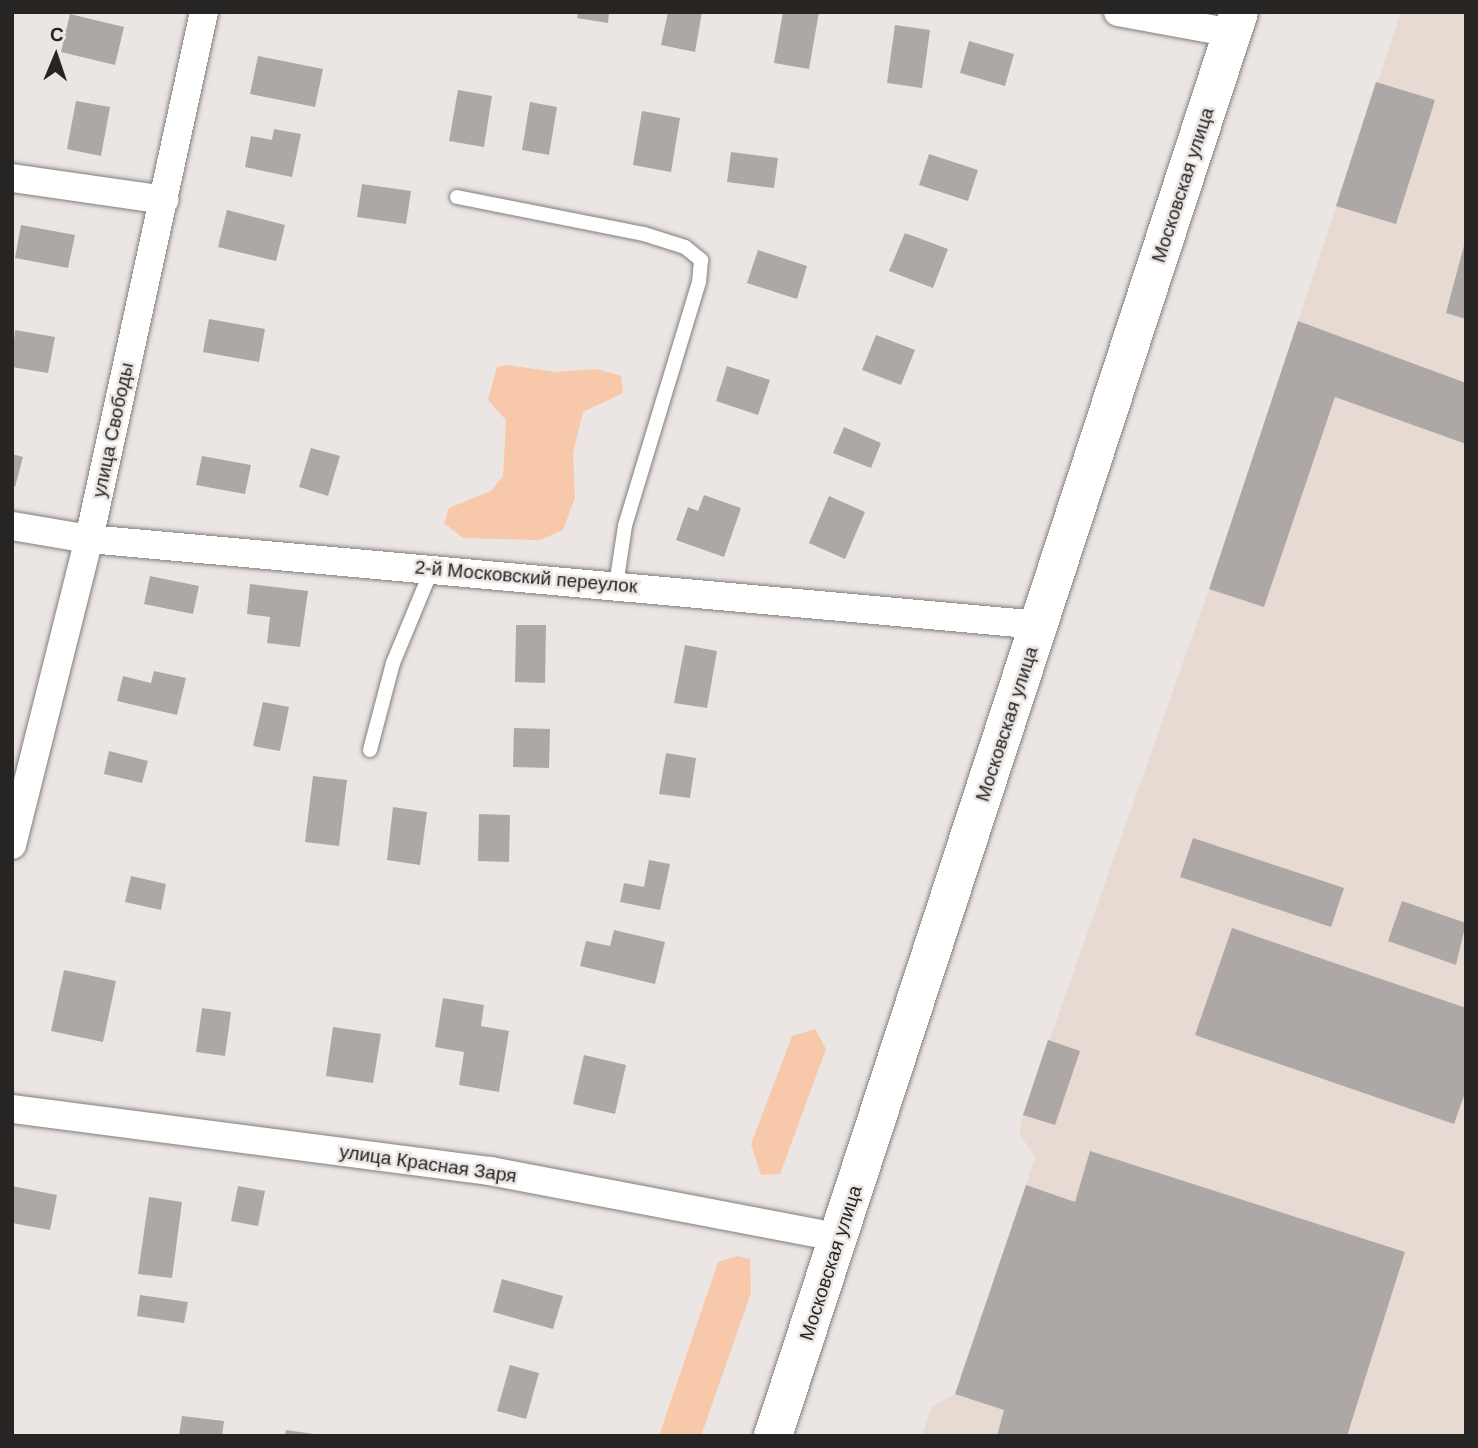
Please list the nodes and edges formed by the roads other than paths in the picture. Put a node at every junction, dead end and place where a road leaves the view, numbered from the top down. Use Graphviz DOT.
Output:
graph roads {
  1 [pos="204,12"];
  2 [pos="1118,12"];
  3 [pos="1235,23"];
  4 [pos="12,177"];
  5 [pos="457,197"];
  6 [pos="164,200"];
  7 [pos="12,526"];
  8 [pos="89,539"];
  9 [pos="432,569"];
  10 [pos="616,585"];
  11 [pos="1039,625"];
  12 [pos="370,750"];
  13 [pos="12,845"];
  14 [pos="12,1109"];
  15 [pos="840,1238"];
  16 [pos="773,1436"];
  1 -- 6 [label="street, улица Свободы"];
  2 -- 3 [label="street"];
  3 -- 11 [label="main road, Московская улица"];
  4 -- 6 [label="street"];
  5 -- 10 [label="lane"];
  6 -- 8 [label="street, улица Свободы"];
  7 -- 8 [label="street, 2-й Московский переулок"];
  8 -- 9 [label="street, 2-й Московский переулок"];
  8 -- 13 [label="street, улица Свободы"];
  9 -- 10 [label="street, 2-й Московский переулок"];
  9 -- 12 [label="lane"];
  10 -- 11 [label="street, 2-й Московский переулок"];
  11 -- 15 [label="main road, Московская улица"];
  14 -- 15 [label="street, улица Красная Заря"];
  15 -- 16 [label="main road, Московская улица"];
}
